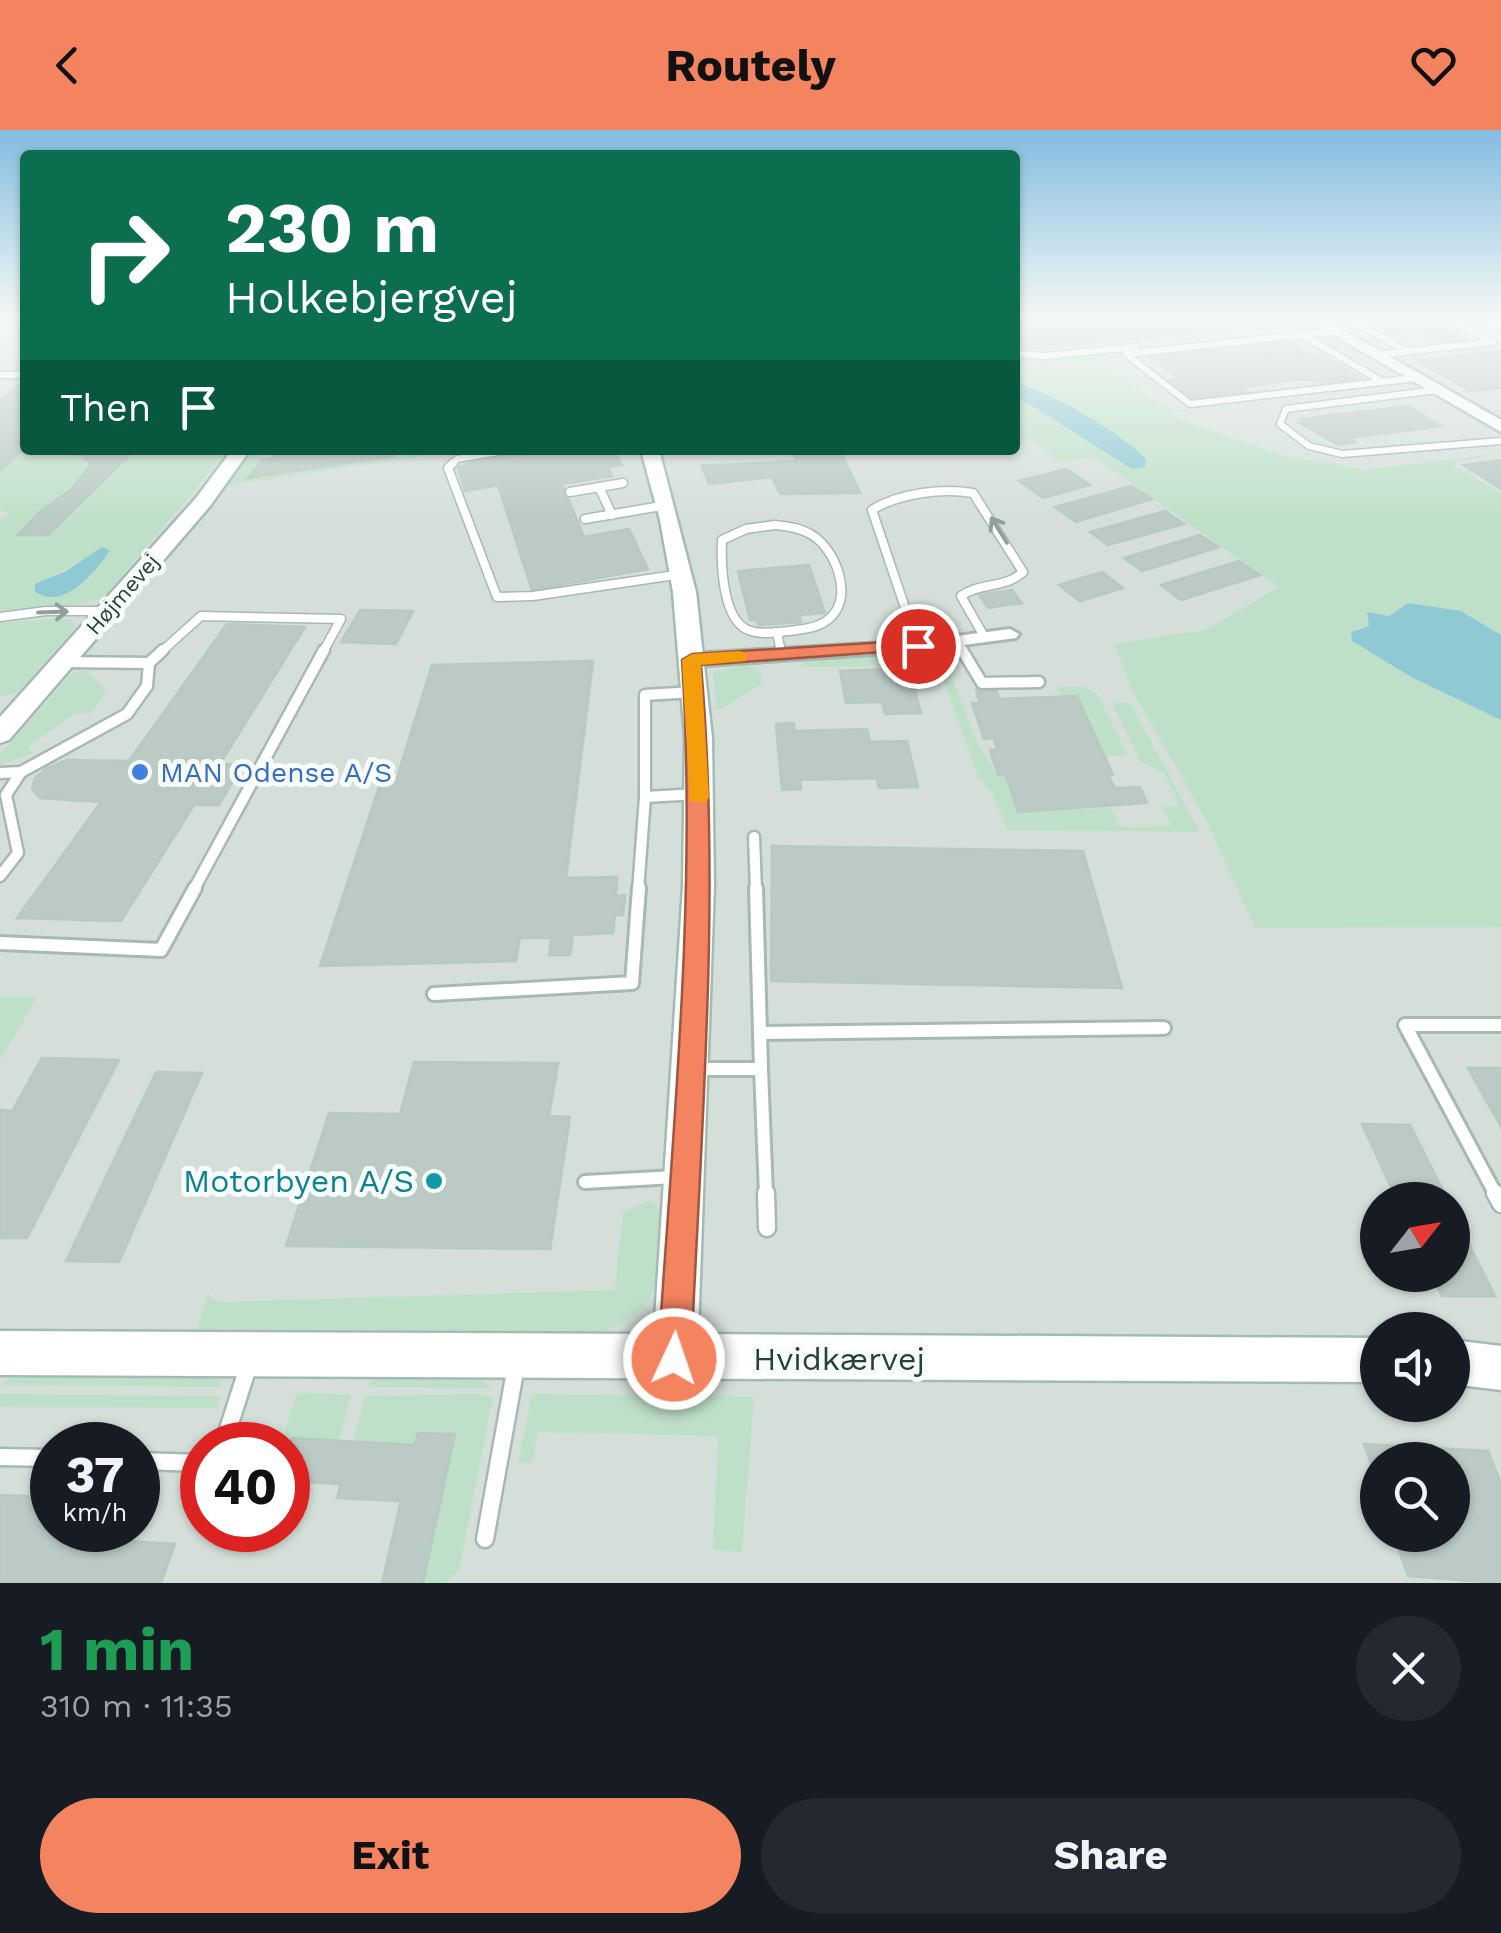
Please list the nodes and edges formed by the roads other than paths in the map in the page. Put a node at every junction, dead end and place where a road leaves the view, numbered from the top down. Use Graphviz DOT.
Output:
graph roads {
  1 [pos="1168,387"];
  2 [pos="1340,387"];
  3 [pos="1431,387"];
  4 [pos="1437,390"];
  5 [pos="1501,427"];
  6 [pos="1501,440"];
  7 [pos="237,455"];
  8 [pos="478,455"];
  9 [pos="651,455"];
  10 [pos="624,483"];
  11 [pos="599,487"];
  12 [pos="570,492"];
  13 [pos="666,505"];
  14 [pos="612,514"];
  15 [pos="586,519"];
  16 [pos="682,574"];
  17 [pos="107,611"];
  18 [pos="0,617"];
  19 [pos="777,632"];
  20 [pos="1010,634"];
  21 [pos="985,638"];
  22 [pos="957,642"];
  23 [pos="918,646"];
  24 [pos="780,654"];
  25 [pos="692,660"];
  26 [pos="63,662"];
  27 [pos="149,663"];
  28 [pos="1039,682"];
  29 [pos="694,692"];
  30 [pos="0,734"];
  31 [pos="22,772"];
  32 [pos="0,774"];
  33 [pos="698,794"];
  34 [pos="644,797"];
  35 [pos="754,838"];
  36 [pos="0,876"];
  37 [pos="0,942"];
  38 [pos="434,994"];
  39 [pos="1501,1025"];
  40 [pos="1164,1028"];
  41 [pos="760,1033"];
  42 [pos="690,1069"];
  43 [pos="761,1069"];
  44 [pos="684,1177"];
  45 [pos="585,1182"];
  46 [pos="1501,1204"];
  47 [pos="768,1228"];
  48 [pos="0,1353"];
  49 [pos="252,1355"];
  50 [pos="517,1358"];
  51 [pos="674,1359"];
  52 [pos="1360,1360"];
  53 [pos="1470,1364"];
  54 [pos="1501,1368"];
  55 [pos="230,1422"];
  56 [pos="0,1456"];
  57 [pos="30,1457"];
  58 [pos="484,1538"];
  1 -- 2 [label="lane"];
  3 -- 4 [label="street"];
  4 -- 5 [label="street"];
  4 -- 6 [label="lane"];
  7 -- 17 [label="street, Højmevej"];
  8 -- 16 [label="lane"];
  9 -- 13 [label="street"];
  10 -- 11 [label="lane"];
  11 -- 12 [label="lane"];
  11 -- 14 [label="lane"];
  13 -- 14 [label="lane"];
  13 -- 16 [label="street"];
  14 -- 15 [label="lane"];
  16 -- 25 [label="street"];
  18 -- 17 [label="lane, one-way"];
  17 -- 26 [label="street, Højmevej"];
  19 -- 19 [label="lane"];
  19 -- 24 [label="lane"];
  20 -- 21 [label="street"];
  21 -- 22 [label="street"];
  21 -- 23 [label="lane, one-way"];
  22 -- 23 [label="street"];
  22 -- 28 [label="lane"];
  23 -- 24 [label="street"];
  24 -- 25 [label="street"];
  25 -- 29 [label="street"];
  26 -- 27 [label="lane"];
  26 -- 30 [label="street, Højmevej"];
  27 -- 31 [label="lane"];
  27 -- 37 [label="lane"];
  29 -- 33 [label="street"];
  29 -- 34 [label="lane"];
  31 -- 32 [label="lane"];
  31 -- 36 [label="lane"];
  33 -- 34 [label="lane"];
  33 -- 42 [label="street"];
  34 -- 38 [label="lane"];
  35 -- 41 [label="lane"];
  39 -- 46 [label="lane"];
  40 -- 41 [label="lane"];
  41 -- 43 [label="lane"];
  42 -- 43 [label="lane"];
  42 -- 44 [label="street"];
  43 -- 47 [label="lane"];
  44 -- 45 [label="lane"];
  44 -- 51 [label="street"];
  48 -- 49 [label="street, Hvidkærvej"];
  49 -- 50 [label="street, Hvidkærvej"];
  49 -- 55 [label="lane"];
  50 -- 51 [label="street, Hvidkærvej"];
  50 -- 58 [label="lane"];
  51 -- 52 [label="street, Hvidkærvej"];
  53 -- 54 [label="street"];
  56 -- 57 [label="lane"];
}
